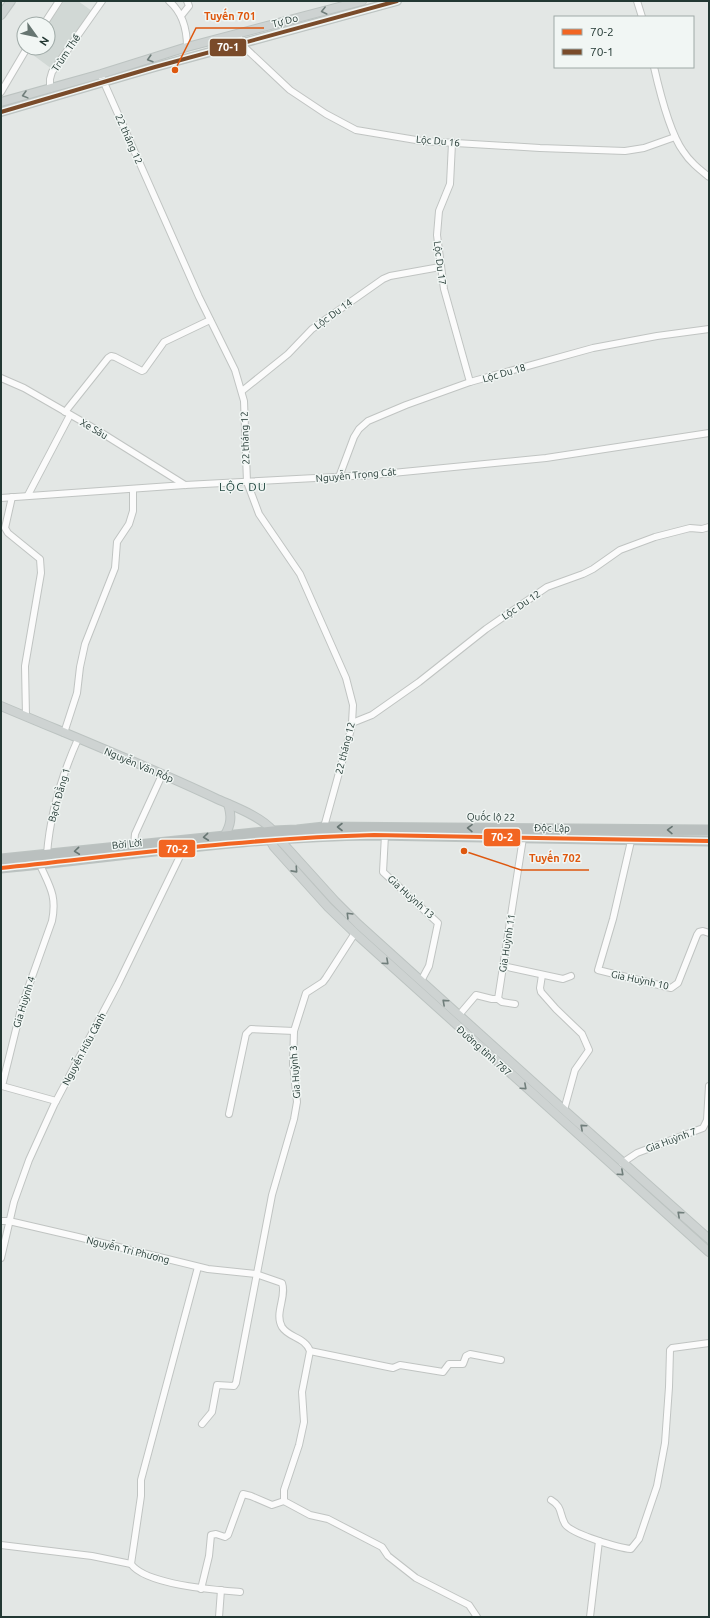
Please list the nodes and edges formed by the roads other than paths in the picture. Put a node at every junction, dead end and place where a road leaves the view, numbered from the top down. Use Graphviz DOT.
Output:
graph roads {
  1 [pos="11,1"];
  2 [pos="59,1"];
  3 [pos="102,1"];
  4 [pos="170,1"];
  5 [pos="187,1"];
  6 [pos="362,1"];
  7 [pos="397,1"];
  8 [pos="637,1"];
  9 [pos="1,15"];
  10 [pos="49,16"];
  11 [pos="181,16"];
  12 [pos="642,16"];
  13 [pos="238,33"];
  14 [pos="241,44"];
  15 [pos="187,47"];
  16 [pos="23,56"];
  17 [pos="654,68"];
  18 [pos="103,78"];
  19 [pos="50,89"];
  20 [pos="1,92"];
  21 [pos="1,102"];
  22 [pos="1,112"];
  23 [pos="675,137"];
  24 [pos="452,143"];
  25 [pos="709,177"];
  26 [pos="440,268"];
  27 [pos="210,320"];
  28 [pos="709,329"];
  29 [pos="1,378"];
  30 [pos="470,382"];
  31 [pos="242,391"];
  32 [pos="68,414"];
  33 [pos="709,433"];
  34 [pos="339,477"];
  35 [pos="247,482"];
  36 [pos="185,485"];
  37 [pos="133,489"];
  38 [pos="28,495"];
  39 [pos="12,497"];
  40 [pos="1,498"];
  41 [pos="709,527"];
  42 [pos="1,706"];
  43 [pos="26,716"];
  44 [pos="352,723"];
  45 [pos="64,733"];
  46 [pos="78,739"];
  47 [pos="162,775"];
  48 [pos="228,804"];
  49 [pos="709,830"];
  50 [pos="324,831"];
  51 [pos="226,835"];
  52 [pos="385,835"];
  53 [pos="274,836"];
  54 [pos="523,838"];
  55 [pos="631,841"];
  56 [pos="709,841"];
  57 [pos="134,845"];
  58 [pos="184,848"];
  59 [pos="47,854"];
  60 [pos="1,859"];
  61 [pos="40,864"];
  62 [pos="1,868"];
  63 [pos="355,933"];
  64 [pos="709,933"];
  65 [pos="503,966"];
  66 [pos="542,975"];
  67 [pos="571,976"];
  68 [pos="421,980"];
  69 [pos="498,999"];
  70 [pos="515,1004"];
  71 [pos="459,1015"];
  72 [pos="294,1031"];
  73 [pos="709,1086"];
  74 [pos="56,1101"];
  75 [pos="564,1110"];
  76 [pos="229,1114"];
  77 [pos="622,1162"];
  78 [pos="1,1221"];
  79 [pos="9,1222"];
  80 [pos="709,1239"];
  81 [pos="709,1252"];
  82 [pos="1,1258"];
  83 [pos="198,1267"];
  84 [pos="256,1274"];
  85 [pos="709,1343"];
  86 [pos="310,1351"];
  87 [pos="501,1360"];
  88 [pos="202,1424"];
  89 [pos="554,1501"];
  90 [pos="284,1502"];
  91 [pos="599,1541"];
  92 [pos="1,1545"];
  93 [pos="131,1564"];
  94 [pos="201,1589"];
  95 [pos="221,1590"];
  96 [pos="240,1592"];
  97 [pos="219,1617"];
  98 [pos="477,1617"];
  99 [pos="590,1617"];
  1 -- 9 [label="main road"];
  2 -- 10 [label="street"];
  3 -- 19 [label="street, Trùm Thể"];
  4 -- 11 [label="street"];
  5 -- 11 [label="street"];
  6 -- 13 [label="main road, Tự Do, one-way"];
  7 -- 14 [label="main road, Tự Do"];
  8 -- 12 [label="street"];
  11 -- 15 [label="street"];
  13 -- 14 [label="street"];
  13 -- 15 [label="main road, Tự Do"];
  14 -- 18 [label="main road, Tự Do"];
  14 -- 24 [label="street, Lộc Du 16"];
  15 -- 18 [label="main road, Tự Do, one-way"];
  16 -- 20 [label="street"];
  17 -- 23 [label="street"];
  18 -- 19 [label="main road, Tự Do"];
  18 -- 22 [label="main road, Tự Do"];
  18 -- 27 [label="street, 22 tháng 12"];
  19 -- 21 [label="main road, Tự Do, one-way"];
  23 -- 24 [label="street, Lộc Du 16"];
  23 -- 25 [label="street"];
  24 -- 26 [label="street, Lộc Du 17"];
  26 -- 30 [label="street, Lộc Du 17"];
  26 -- 31 [label="street, Lộc Du 14"];
  27 -- 31 [label="street, 22 tháng 12"];
  27 -- 32 [label="street"];
  28 -- 30 [label="street, Lộc Du 18"];
  29 -- 32 [label="street, Xe Sâu"];
  30 -- 34 [label="street, Lộc Du 18"];
  31 -- 35 [label="street, 22 tháng 12"];
  32 -- 36 [label="street, Xe Sâu"];
  32 -- 38 [label="street"];
  33 -- 34 [label="street, Nguyễn Trọng Cát"];
  34 -- 35 [label="street, Nguyễn Trọng Cát"];
  35 -- 36 [label="street, Nguyễn Trọng Cát"];
  35 -- 44 [label="street, 22 tháng 12"];
  36 -- 37 [label="street, Nguyễn Trọng Cát"];
  37 -- 38 [label="street, Nguyễn Trọng Cát"];
  37 -- 45 [label="street"];
  38 -- 39 [label="street, Nguyễn Trọng Cát"];
  39 -- 40 [label="street, Nguyễn Trọng Cát"];
  39 -- 43 [label="street"];
  41 -- 44 [label="street, Lộc Du 12"];
  42 -- 43 [label="main road, Nguyễn Văn Rốp"];
  43 -- 45 [label="main road, Nguyễn Văn Rốp"];
  44 -- 50 [label="street, 22 tháng 12"];
  45 -- 46 [label="main road, Nguyễn Văn Rốp"];
  46 -- 47 [label="main road, Nguyễn Văn Rốp"];
  46 -- 59 [label="street, Bạch Đằng 1"];
  47 -- 48 [label="main road, Nguyễn Văn Rốp"];
  47 -- 57 [label="street"];
  48 -- 51 [label="main road"];
  48 -- 53 [label="main road, Nguyễn Văn Rốp"];
  49 -- 50 [label="highway, Quốc lộ 22, one-way"];
  50 -- 52 [label="highway, Độc Lập"];
  50 -- 53 [label="highway, Quốc lộ 22"];
  51 -- 53 [label="highway, Bời Lời"];
  51 -- 57 [label="highway, Bời Lời, one-way"];
  52 -- 54 [label="highway, Độc Lập"];
  52 -- 68 [label="street, Gia Huỳnh 13"];
  53 -- 58 [label="highway, Bời Lời"];
  53 -- 63 [label="main road, Đường tỉnh 787, one-way"];
  68 -- 53 [label="main road, Đường tỉnh 787, one-way"];
  54 -- 55 [label="highway, Độc Lập"];
  54 -- 65 [label="street, Gia Huỳnh 11"];
  55 -- 56 [label="highway, Độc Lập"];
  55 -- 64 [label="street, Gia Huỳnh 10"];
  57 -- 59 [label="highway, Bời Lời, one-way"];
  58 -- 61 [label="highway, Bời Lời"];
  58 -- 74 [label="street, Nguyễn Hữu Cảnh"];
  59 -- 60 [label="highway, Bời Lời"];
  61 -- 62 [label="highway, Bời Lời"];
  61 -- 74 [label="street, Gia Huỳnh 4"];
  63 -- 72 [label="street, Gia Huỳnh 3"];
  63 -- 81 [label="main road, Đường tỉnh 787, one-way"];
  65 -- 66 [label="street"];
  65 -- 69 [label="street, Gia Huỳnh 11"];
  66 -- 67 [label="street"];
  66 -- 75 [label="street"];
  71 -- 68 [label="main road, Đường tỉnh 787, one-way"];
  69 -- 70 [label="street"];
  69 -- 71 [label="street"];
  71 -- 75 [label="main road, Đường tỉnh 787"];
  72 -- 76 [label="street"];
  72 -- 84 [label="street, Gia Huỳnh 3"];
  73 -- 77 [label="street, Gia Huỳnh 7"];
  74 -- 79 [label="street, Nguyễn Hữu Cảnh"];
  77 -- 75 [label="main road, Đường tỉnh 787, one-way"];
  80 -- 77 [label="main road, Đường tỉnh 787, one-way"];
  78 -- 79 [label="street, Nguyễn Tri Phương"];
  79 -- 82 [label="street, Nguyễn Hữu Cảnh"];
  79 -- 83 [label="street, Nguyễn Tri Phương"];
  83 -- 84 [label="street, Nguyễn Tri Phương"];
  83 -- 93 [label="street"];
  84 -- 86 [label="street, Nguyễn Tri Phương"];
  84 -- 88 [label="street, Gia Huỳnh 3"];
  85 -- 91 [label="street"];
  86 -- 87 [label="street"];
  86 -- 90 [label="street"];
  89 -- 91 [label="street"];
  90 -- 94 [label="street"];
  90 -- 98 [label="street"];
  91 -- 99 [label="street"];
  92 -- 93 [label="street"];
  93 -- 94 [label="street"];
  94 -- 95 [label="street"];
  95 -- 96 [label="street"];
  95 -- 97 [label="street"];
}
